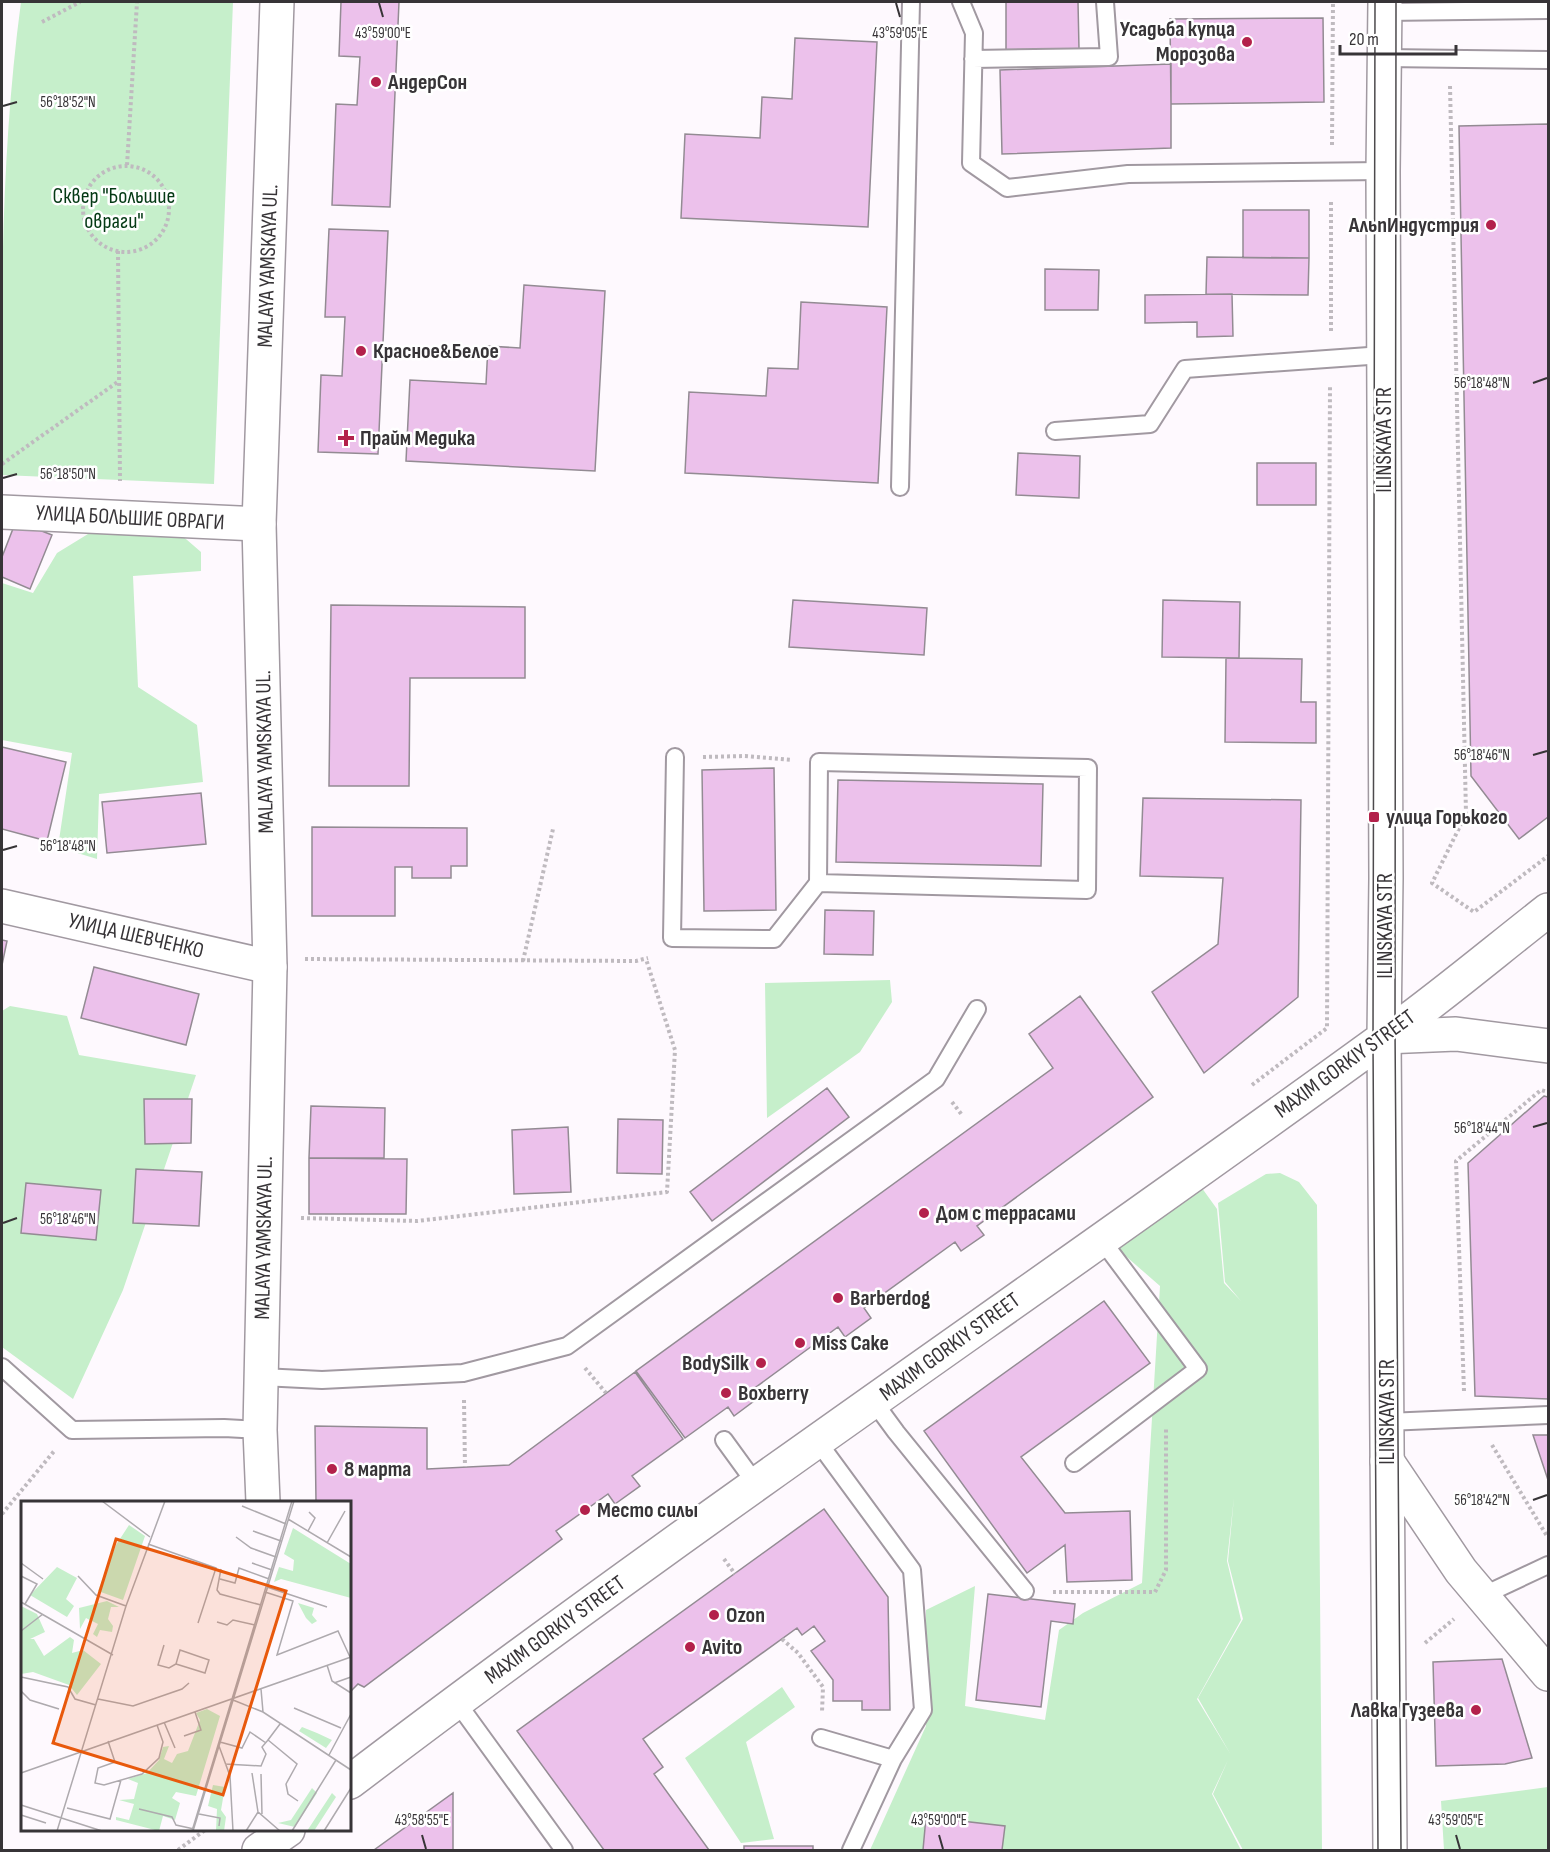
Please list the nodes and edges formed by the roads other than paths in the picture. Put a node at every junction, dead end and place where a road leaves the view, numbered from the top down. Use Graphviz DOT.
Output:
graph roads {
  1 [pos="277,2"];
  2 [pos="911,2"];
  3 [pos="961,2"];
  4 [pos="1105,2"];
  5 [pos="1385,7"];
  6 [pos="1548,10"];
  7 [pos="1384,58"];
  8 [pos="973,59"];
  9 [pos="1548,60"];
  10 [pos="1383,171"];
  11 [pos="1383,355"];
  12 [pos="1055,431"];
  13 [pos="900,487"];
  14 [pos="2,512"];
  15 [pos="259,524"];
  16 [pos="675,757"];
  17 [pos="818,883"];
  18 [pos="2,906"];
  19 [pos="1548,910"];
  20 [pos="285,963"];
  21 [pos="977,1009"];
  22 [pos="1384,1037"];
  23 [pos="1548,1047"];
  24 [pos="1101,1239"];
  25 [pos="2,1367"];
  26 [pos="261,1377"];
  27 [pos="874,1402"];
  28 [pos="1548,1415"];
  29 [pos="1387,1422"];
  30 [pos="260,1430"];
  31 [pos="724,1440"];
  32 [pos="818,1442"];
  33 [pos="1387,1461"];
  34 [pos="1074,1463"];
  35 [pos="756,1484"];
  36 [pos="263,1501"];
  37 [pos="1548,1565"];
  38 [pos="1025,1591"];
  39 [pos="1482,1596"];
  40 [pos="1548,1674"];
  41 [pos="456,1701"];
  42 [pos="821,1738"];
  43 [pos="893,1759"];
  44 [pos="351,1781"];
  45 [pos="564,1851"];
  46 [pos="851,1851"];
  47 [pos="1390,1851"];
  1 -- 15 [label="street, MALAYA YAMSKAYA UL."];
  2 -- 13 [label="lane"];
  3 -- 8 [label="lane"];
  4 -- 8 [label="lane"];
  5 -- 6 [label="lane"];
  5 -- 7 [label="street, ILINSKAYA STR"];
  7 -- 9 [label="lane"];
  7 -- 10 [label="street, ILINSKAYA STR"];
  8 -- 10 [label="lane"];
  10 -- 11 [label="street, ILINSKAYA STR"];
  11 -- 12 [label="lane"];
  11 -- 22 [label="street, ILINSKAYA STR"];
  14 -- 15 [label="street, УЛИЦА БОЛЬШИЕ ОВРАГИ"];
  15 -- 20 [label="street, MALAYA YAMSKAYA UL."];
  16 -- 17 [label="lane"];
  17 -- 17 [label="lane"];
  18 -- 20 [label="street, УЛИЦА ШЕВЧЕНКО"];
  19 -- 22 [label="street, MAXIM GORKIY STREET"];
  20 -- 26 [label="street, MALAYA YAMSKAYA UL."];
  21 -- 26 [label="lane"];
  22 -- 23 [label="street"];
  22 -- 24 [label="street, MAXIM GORKIY STREET"];
  22 -- 29 [label="street, ILINSKAYA STR"];
  24 -- 27 [label="street, MAXIM GORKIY STREET"];
  24 -- 34 [label="lane"];
  25 -- 30 [label="lane"];
  26 -- 30 [label="street, MALAYA YAMSKAYA UL."];
  27 -- 32 [label="street, MAXIM GORKIY STREET"];
  27 -- 38 [label="lane"];
  28 -- 29 [label="lane"];
  29 -- 33 [label="street, ILINSKAYA STR"];
  30 -- 36 [label="street, MALAYA YAMSKAYA UL."];
  31 -- 35 [label="lane"];
  32 -- 35 [label="street, MAXIM GORKIY STREET"];
  32 -- 43 [label="lane"];
  33 -- 39 [label="street"];
  33 -- 47 [label="street, ILINSKAYA STR"];
  35 -- 41 [label="street, MAXIM GORKIY STREET"];
  37 -- 39 [label="lane"];
  39 -- 40 [label="street"];
  41 -- 44 [label="street, MAXIM GORKIY STREET"];
  41 -- 45 [label="lane"];
  42 -- 43 [label="lane"];
  43 -- 46 [label="lane"];
}
